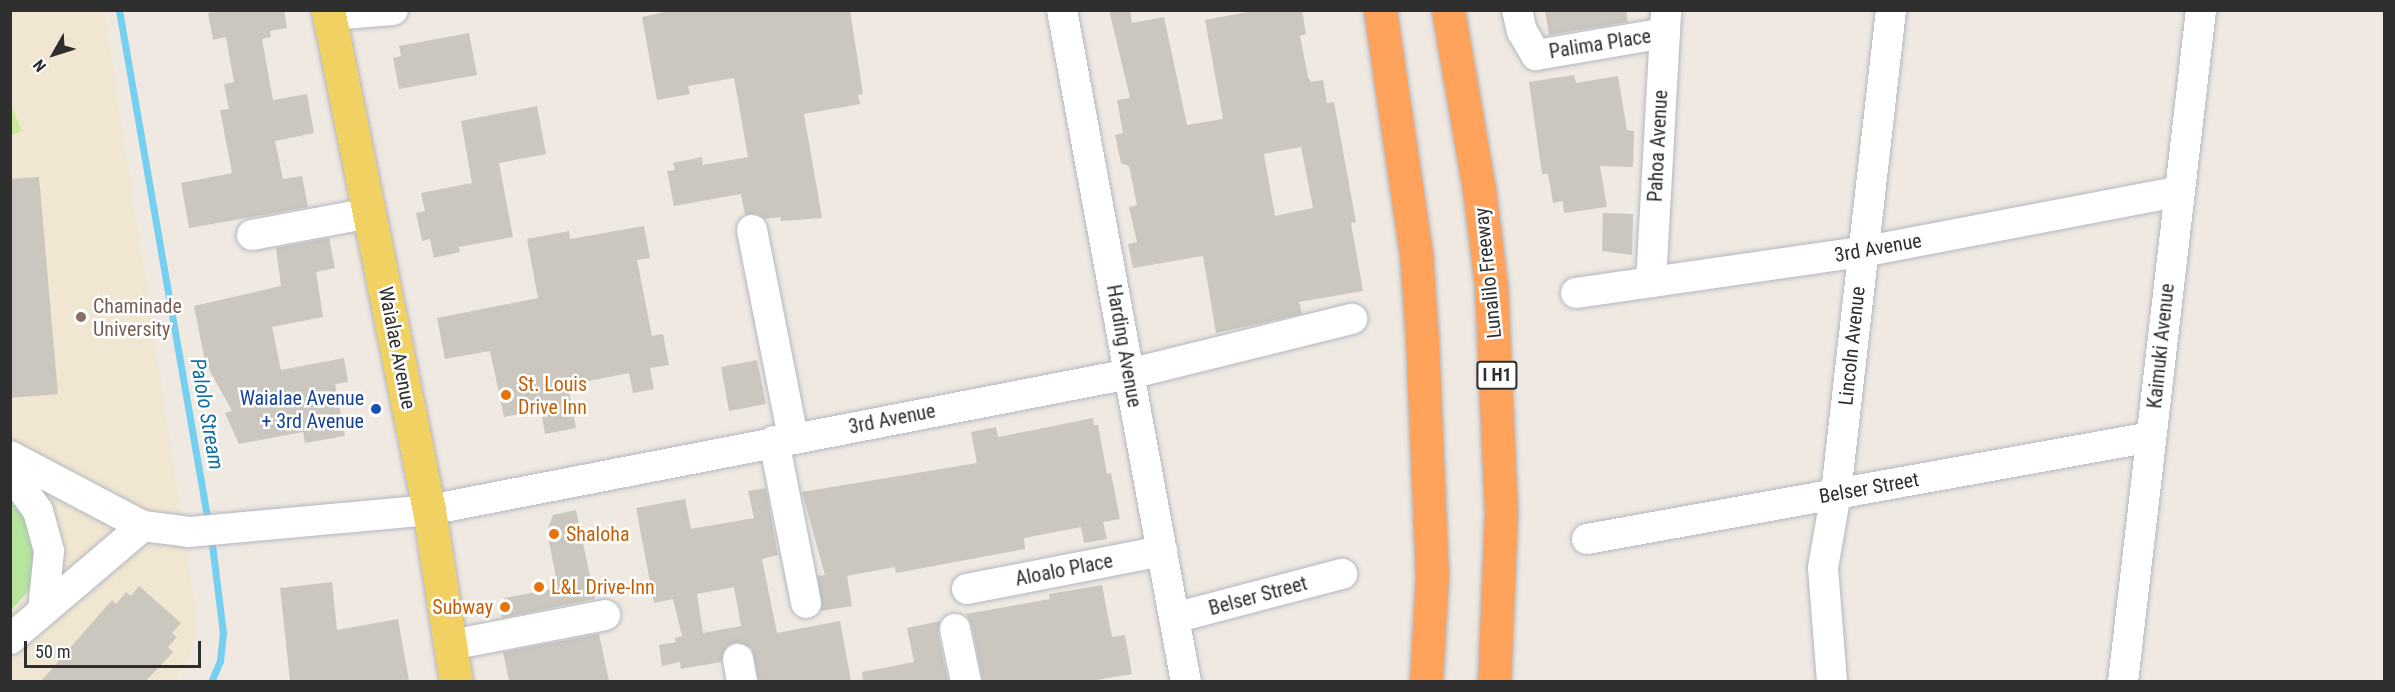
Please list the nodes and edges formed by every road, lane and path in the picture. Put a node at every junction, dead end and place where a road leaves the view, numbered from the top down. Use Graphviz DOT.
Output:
graph roads {
  1 [pos="393,10"];
  2 [pos="1062,10"];
  3 [pos="1374,10"];
  4 [pos="1380,10"];
  5 [pos="1448,10"];
  6 [pos="1517,10"];
  7 [pos="1891,10"];
  8 [pos="2201,10"];
  9 [pos="330,12"];
  10 [pos="1665,22"];
  11 [pos="1390,74"];
  12 [pos="2177,192"];
  13 [pos="370,213"];
  14 [pos="752,230"];
  15 [pos="252,235"];
  16 [pos="1862,252"];
  17 [pos="1651,282"];
  18 [pos="1576,293"];
  19 [pos="1352,319"];
  20 [pos="1129,374"];
  21 [pos="2151,437"];
  22 [pos="783,439"];
  23 [pos="10,456"];
  24 [pos="10,472"];
  25 [pos="1836,493"];
  26 [pos="429,510"];
  27 [pos="143,526"];
  28 [pos="1587,539"];
  29 [pos="1162,551"];
  30 [pos="1342,574"];
  31 [pos="967,589"];
  32 [pos="806,603"];
  33 [pos="43,610"];
  34 [pos="605,615"];
  35 [pos="1174,618"];
  36 [pos="955,629"];
  37 [pos="10,639"];
  38 [pos="451,645"];
  39 [pos="456,681"];
  40 [pos="966,681"];
  41 [pos="1186,681"];
  42 [pos="1426,681"];
  43 [pos="1494,681"];
  44 [pos="1832,681"];
  45 [pos="2123,681"];
  1 -- 9 [label="street"];
  2 -- 20 [label="street, Harding Avenue"];
  3 -- 11 [label="highway"];
  4 -- 11 [label="highway"];
  5 -- 43 [label="highway, Lunalilo Freeway / I H1"];
  6 -- 10 [label="street, Palima Place"];
  7 -- 16 [label="street, Lincoln Avenue"];
  8 -- 12 [label="street, Kaimuki Avenue"];
  9 -- 13 [label="main road, Waialae Avenue"];
  10 -- 17 [label="street, Pahoa Avenue"];
  11 -- 42 [label="highway"];
  12 -- 16 [label="street, 3rd Avenue"];
  12 -- 21 [label="street, Kaimuki Avenue"];
  13 -- 15 [label="street"];
  13 -- 26 [label="main road, Waialae Avenue"];
  14 -- 22 [label="street"];
  16 -- 17 [label="street, 3rd Avenue"];
  16 -- 25 [label="street, Lincoln Avenue"];
  17 -- 18 [label="street, 3rd Avenue"];
  19 -- 20 [label="street, 3rd Avenue"];
  20 -- 22 [label="street, 3rd Avenue"];
  20 -- 29 [label="street, Harding Avenue"];
  21 -- 25 [label="street, Belser Street"];
  21 -- 45 [label="street, Kaimuki Avenue"];
  22 -- 26 [label="street, 3rd Avenue"];
  22 -- 32 [label="street"];
  23 -- 27 [label="street"];
  24 -- 33 [label="street"];
  25 -- 28 [label="street, Belser Street"];
  25 -- 44 [label="street, Lincoln Avenue"];
  26 -- 27 [label="street, 3rd Avenue"];
  26 -- 38 [label="main road, Waialae Avenue"];
  27 -- 33 [label="street"];
  29 -- 31 [label="street, Aloalo Place"];
  29 -- 35 [label="street, Harding Avenue"];
  30 -- 35 [label="street, Belser Street"];
  33 -- 37 [label="street"];
  34 -- 38 [label="street"];
  35 -- 41 [label="street, Harding Avenue"];
  36 -- 40 [label="street"];
  38 -- 39 [label="main road, Waialae Avenue"];
}
